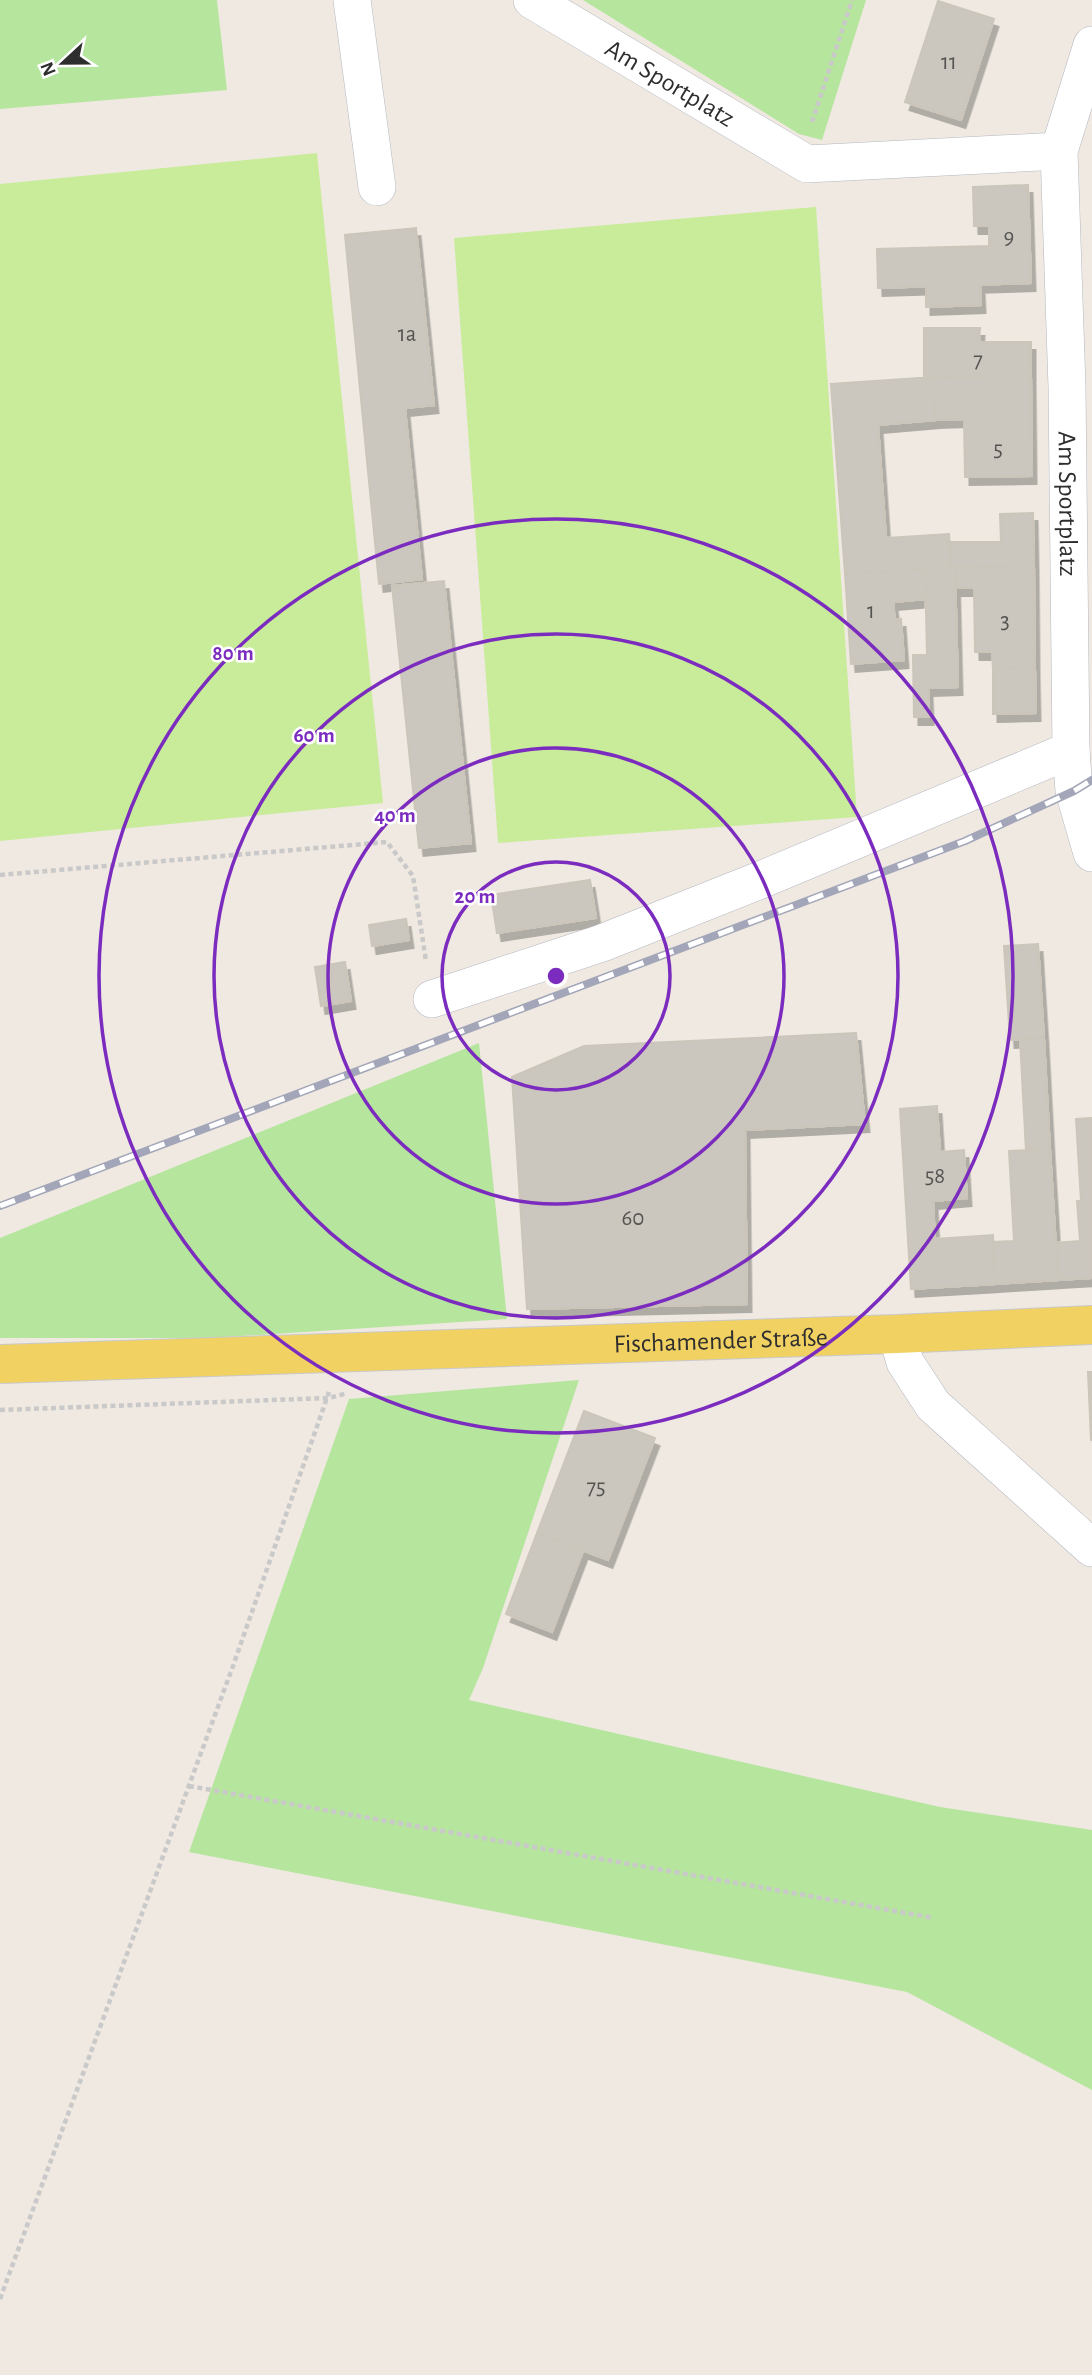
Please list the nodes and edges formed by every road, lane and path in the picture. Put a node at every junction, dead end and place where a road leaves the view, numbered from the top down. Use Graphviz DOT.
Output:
graph roads {
  1 [pos="352,0"];
  2 [pos="532,0"];
  3 [pos="852,0"];
  4 [pos="1092,46"];
  5 [pos="1059,151"];
  6 [pos="799,160"];
  7 [pos="377,187"];
  8 [pos="1079,386"];
  9 [pos="1070,750"];
  10 [pos="1092,853"];
  11 [pos="0,875"];
  12 [pos="432,999"];
  13 [pos="1092,1325"];
  14 [pos="897,1334"];
  15 [pos="0,1364"];
  16 [pos="0,1410"];
  17 [pos="1092,1548"];
  18 [pos="189,1786"];
  19 [pos="934,1919"];
  20 [pos="0,2299"];
  1 -- 7 [label="street"];
  2 -- 6 [label="street, Am Sportplatz"];
  3 -- 6 [label="path"];
  4 -- 5 [label="street, Am Sportplatz"];
  5 -- 6 [label="street, Am Sportplatz"];
  5 -- 8 [label="street, Am Sportplatz"];
  8 -- 9 [label="street, Am Sportplatz"];
  9 -- 10 [label="street, Am Sportplatz"];
  9 -- 12 [label="street"];
  11 -- 12 [label="path"];
  13 -- 14 [label="main road, Fischamender Straße"];
  14 -- 15 [label="main road, Fischamender Straße"];
  14 -- 17 [label="street"];
  16 -- 18 [label="path"];
  18 -- 19 [label="path"];
  18 -- 20 [label="path"];
}
